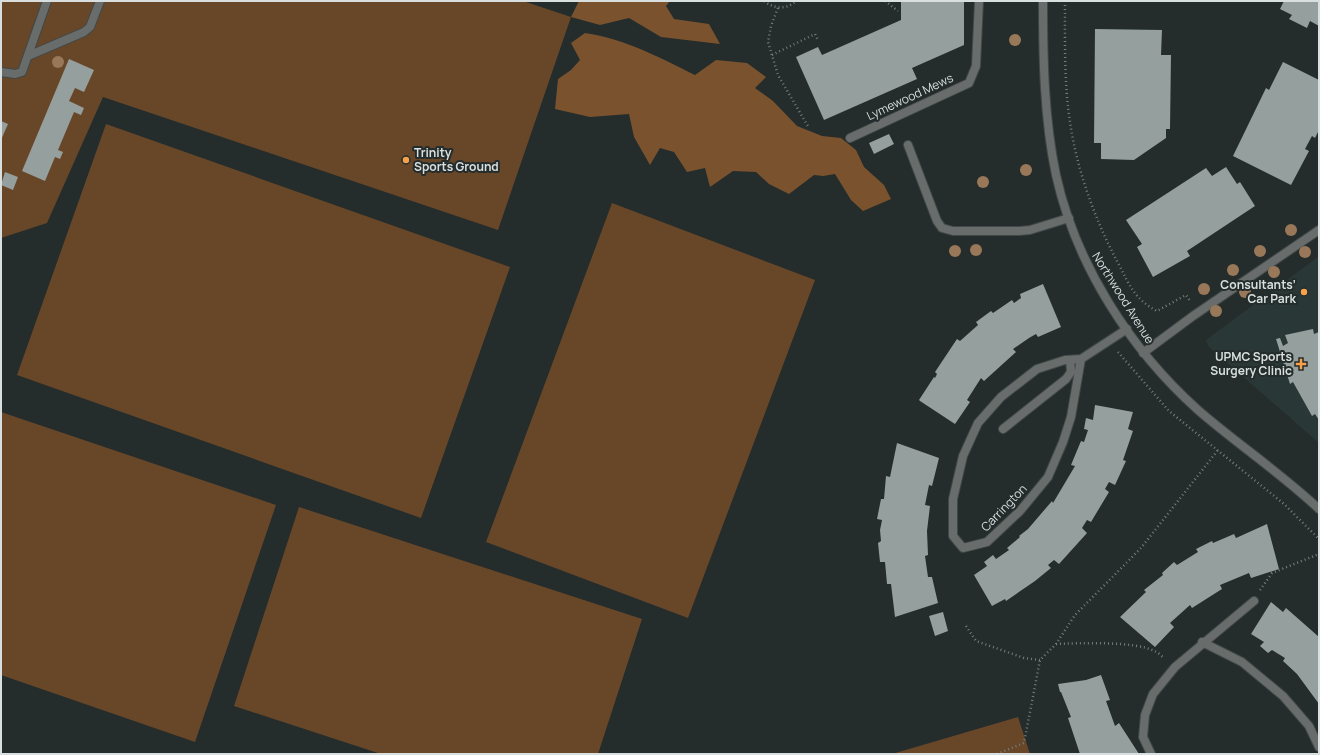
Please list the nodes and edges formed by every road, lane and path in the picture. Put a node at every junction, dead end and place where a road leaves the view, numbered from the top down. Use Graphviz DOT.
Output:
graph roads {
  1 [pos="47,1"];
  2 [pos="100,1"];
  3 [pos="764,1"];
  4 [pos="796,1"];
  5 [pos="885,1"];
  6 [pos="979,1"];
  7 [pos="1043,1"];
  8 [pos="1065,1"];
  9 [pos="778,8"];
  10 [pos="898,11"];
  11 [pos="818,40"];
  12 [pos="772,55"];
  13 [pos="28,56"];
  14 [pos="1,72"];
  15 [pos="809,128"];
  16 [pos="850,138"];
  17 [pos="908,146"];
  18 [pos="1069,218"];
  19 [pos="1319,230"];
  20 [pos="1199,312"];
  21 [pos="1127,329"];
  22 [pos="1108,341"];
  23 [pos="1143,353"];
  24 [pos="1081,359"];
  25 [pos="1070,360"];
  26 [pos="1003,428"];
  27 [pos="1218,450"];
  28 [pos="1319,509"];
  29 [pos="1319,539"];
  30 [pos="1319,554"];
  31 [pos="1254,600"];
  32 [pos="966,626"];
  33 [pos="1202,642"];
  34 [pos="1056,644"];
  35 [pos="1040,660"];
  36 [pos="1175,667"];
  37 [pos="1319,747"];
  38 [pos="997,754"];
  39 [pos="1151,754"];
  1 -- 13 [label="street"];
  2 -- 13 [label="street"];
  3 -- 9 [label="path"];
  4 -- 9 [label="path"];
  5 -- 10 [label="path"];
  6 -- 16 [label="street, Lymewood Mews"];
  7 -- 18 [label="street, Northwood Avenue"];
  8 -- 20 [label="path"];
  9 -- 12 [label="path"];
  11 -- 12 [label="path"];
  12 -- 15 [label="path"];
  13 -- 14 [label="street"];
  17 -- 18 [label="street"];
  18 -- 21 [label="street, Northwood Avenue"];
  19 -- 20 [label="street"];
  20 -- 23 [label="street"];
  21 -- 22 [label="street, Carrington"];
  21 -- 23 [label="street, Northwood Avenue"];
  22 -- 24 [label="street, Carrington"];
  22 -- 27 [label="path"];
  23 -- 28 [label="street, Northwood Avenue"];
  24 -- 25 [label="street, Carrington"];
  24 -- 25 [label="street, Carrington"];
  25 -- 26 [label="street"];
  27 -- 29 [label="path"];
  27 -- 34 [label="path"];
  30 -- 31 [label="path"];
  31 -- 33 [label="street"];
  32 -- 35 [label="path"];
  33 -- 36 [label="street"];
  33 -- 37 [label="street"];
  34 -- 35 [label="path"];
  34 -- 36 [label="path"];
  35 -- 38 [label="path"];
  36 -- 39 [label="street"];
}
